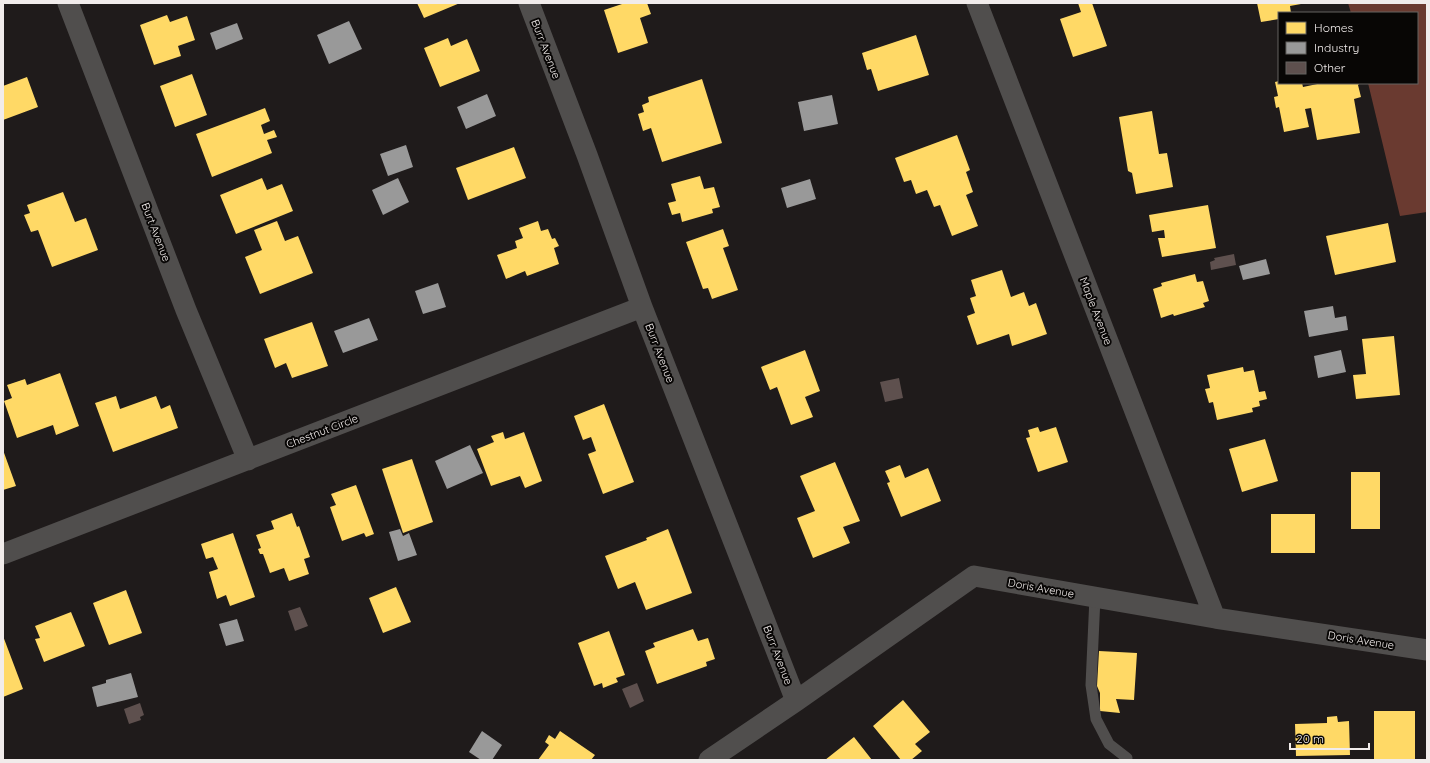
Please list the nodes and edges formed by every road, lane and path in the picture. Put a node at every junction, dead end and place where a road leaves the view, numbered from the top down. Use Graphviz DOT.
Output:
graph roads {
  1 [pos="68,3"];
  2 [pos="529,3"];
  3 [pos="977,3"];
  4 [pos="642,307"];
  5 [pos="248,460"];
  6 [pos="3,554"];
  7 [pos="1095,597"];
  8 [pos="1215,618"];
  9 [pos="1427,650"];
  10 [pos="796,701"];
  11 [pos="1126,758"];
  12 [pos="709,760"];
  1 -- 5 [label="street, Burt Avenue"];
  2 -- 4 [label="street, Burr Avenue"];
  3 -- 8 [label="street, Maple Avenue"];
  4 -- 5 [label="street, Chestnut Circle"];
  4 -- 10 [label="street, Burr Avenue"];
  5 -- 6 [label="street, Chestnut Circle"];
  7 -- 8 [label="street, Doris Avenue"];
  7 -- 10 [label="street, Doris Avenue"];
  7 -- 11 [label="lane"];
  8 -- 9 [label="street, Doris Avenue"];
  10 -- 12 [label="street, Doris Avenue"];
}
